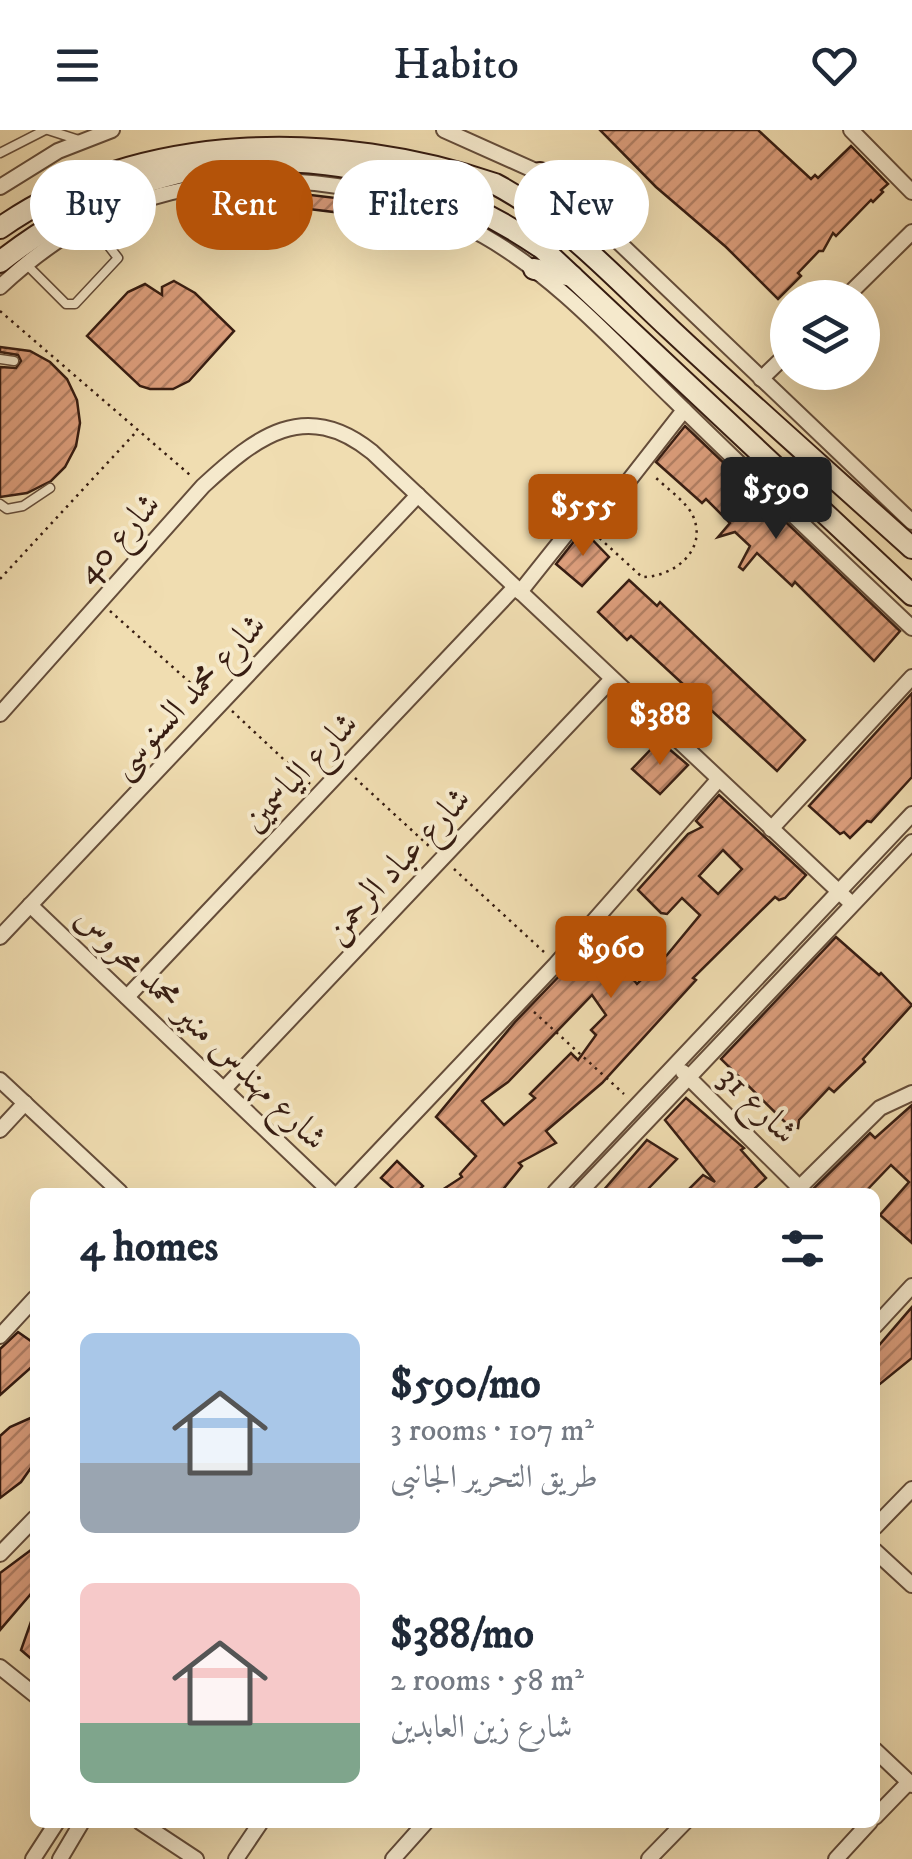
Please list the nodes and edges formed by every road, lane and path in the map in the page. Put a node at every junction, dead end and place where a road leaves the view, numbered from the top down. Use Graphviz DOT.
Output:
graph roads {
  1 [pos="47,130"];
  2 [pos="112,130"];
  3 [pos="444,130"];
  4 [pos="851,130"];
  5 [pos="82,141"];
  6 [pos="0,153"];
  7 [pos="514,161"];
  8 [pos="0,187"];
  9 [pos="912,192"];
  10 [pos="156,197"];
  11 [pos="514,197"];
  12 [pos="0,228"];
  13 [pos="912,232"];
  14 [pos="47,250"];
  15 [pos="112,250"];
  16 [pos="586,250"];
  17 [pos="628,250"];
  18 [pos="0,262"];
  19 [pos="26,264"];
  20 [pos="534,269"];
  21 [pos="574,277"];
  22 [pos="863,280"];
  23 [pos="0,287"];
  24 [pos="637,298"];
  25 [pos="0,311"];
  26 [pos="618,318"];
  27 [pos="671,330"];
  28 [pos="655,352"];
  29 [pos="0,359"];
  30 [pos="14,361"];
  31 [pos="770,370"];
  32 [pos="761,379"];
  33 [pos="684,410"];
  34 [pos="137,431"];
  35 [pos="642,464"];
  36 [pos="203,486"];
  37 [pos="50,488"];
  38 [pos="418,495"];
  39 [pos="0,504"];
  40 [pos="578,518"];
  41 [pos="912,522"];
  42 [pos="912,548"];
  43 [pos="0,570"];
  44 [pos="4,574"];
  45 [pos="0,579"];
  46 [pos="517,590"];
  47 [pos="912,595"];
  48 [pos="100,602"];
  49 [pos="912,628"];
  50 [pos="912,677"];
  51 [pos="612,679"];
  52 [pos="220,704"];
  53 [pos="0,714"];
  54 [pos="718,780"];
  55 [pos="318,792"];
  56 [pos="912,814"];
  57 [pos="771,829"];
  58 [pos="912,842"];
  59 [pos="839,892"];
  60 [pos="30,904"];
  61 [pos="852,904"];
  62 [pos="0,936"];
  63 [pos="127,997"];
  64 [pos="521,1000"];
  65 [pos="675,1065"];
  66 [pos="688,1076"];
  67 [pos="0,1080"];
  68 [pos="224,1090"];
  69 [pos="912,1093"];
  70 [pos="25,1103"];
  71 [pos="636,1106"];
  72 [pos="0,1130"];
  73 [pos="116,1188"];
  74 [pos="327,1188"];
  75 [pos="344,1188"];
  76 [pos="559,1188"];
  77 [pos="584,1188"];
  78 [pos="795,1188"];
  79 [pos="799,1188"];
  80 [pos="912,1286"];
  81 [pos="30,1303"];
  82 [pos="880,1321"];
  83 [pos="0,1336"];
  84 [pos="912,1489"];
  85 [pos="880,1522"];
  86 [pos="30,1523"];
  87 [pos="0,1554"];
  88 [pos="880,1556"];
  89 [pos="912,1585"];
  90 [pos="0,1666"];
  91 [pos="30,1691"];
  92 [pos="880,1755"];
  93 [pos="910,1783"];
  94 [pos="880,1813"];
  95 [pos="53,1828"];
  96 [pos="78,1828"];
  97 [pos="149,1828"];
  98 [pos="257,1828"];
  99 [pos="421,1828"];
  100 [pos="679,1828"];
  101 [pos="865,1828"];
  102 [pos="34,1859"];
  103 [pos="60,1859"];
  104 [pos="196,1859"];
  105 [pos="236,1859"];
  106 [pos="393,1859"];
  107 [pos="649,1859"];
  108 [pos="836,1859"];
  1 -- 5 [label="lane"];
  1 -- 6 [label="lane"];
  2 -- 5 [label="street"];
  3 -- 7 [label="street"];
  4 -- 9 [label="street"];
  5 -- 8 [label="street"];
  10 -- 20 [label="street"];
  11 -- 12 [label="street"];
  13 -- 22 [label="street"];
  14 -- 19 [label="street"];
  15 -- 19 [label="lane"];
  16 -- 24 [label="street"];
  17 -- 32 [label="street"];
  18 -- 21 [label="street"];
  19 -- 23 [label="street"];
  20 -- 21 [label="street"];
  20 -- 33 [label="street"];
  21 -- 26 [label="street"];
  24 -- 26 [label="street"];
  24 -- 27 [label="street"];
  25 -- 34 [label="path"];
  26 -- 28 [label="street"];
  27 -- 28 [label="street"];
  27 -- 42 [label="street"];
  28 -- 47 [label="street"];
  29 -- 30 [label="lane"];
  31 -- 32 [label="street"];
  32 -- 41 [label="street"];
  33 -- 35 [label="street"];
  33 -- 49 [label="street"];
  34 -- 36 [label="path"];
  34 -- 44 [label="path"];
  35 -- 40 [label="street"];
  35 -- 40 [label="path"];
  36 -- 38 [label="street, شارع 40"];
  36 -- 48 [label="street, شارع 40"];
  37 -- 39 [label="lane"];
  38 -- 46 [label="street"];
  38 -- 52 [label="street, شارع محمد السنوسى"];
  40 -- 46 [label="street, شارع الياسمين"];
  43 -- 44 [label="path"];
  44 -- 45 [label="path"];
  46 -- 51 [label="street"];
  46 -- 55 [label="street, شارع الياسمين"];
  48 -- 52 [label="path"];
  48 -- 53 [label="street, شارع 40"];
  50 -- 57 [label="street"];
  51 -- 54 [label="street"];
  51 -- 68 [label="street, شارع عباد الرحمن"];
  52 -- 55 [label="path"];
  52 -- 60 [label="street, شارع محمد السنوسى"];
  54 -- 57 [label="street"];
  54 -- 64 [label="street"];
  55 -- 63 [label="street, شارع الياسمين"];
  56 -- 59 [label="street"];
  57 -- 59 [label="street"];
  58 -- 61 [label="street"];
  59 -- 61 [label="street"];
  59 -- 65 [label="street"];
  60 -- 62 [label="street, شارع محمد السنوسى"];
  60 -- 63 [label="street, شارع مهندس منير محمد محروس"];
  61 -- 66 [label="street"];
  63 -- 68 [label="street, شارع مهندس منير محمد محروس"];
  64 -- 71 [label="path"];
  64 -- 75 [label="street"];
  65 -- 66 [label="street, شارع 31"];
  65 -- 71 [label="street"];
  66 -- 77 [label="street"];
  66 -- 78 [label="street, شارع 31"];
  67 -- 70 [label="street"];
  68 -- 74 [label="street, شارع مهندس منير محمد محروس"];
  69 -- 79 [label="street"];
  70 -- 72 [label="street"];
  70 -- 73 [label="street"];
  71 -- 76 [label="street"];
  80 -- 82 [label="street"];
  81 -- 83 [label="street"];
  84 -- 85 [label="street"];
  86 -- 87 [label="street"];
  88 -- 89 [label="street"];
  90 -- 91 [label="street"];
  92 -- 93 [label="street"];
  93 -- 94 [label="street"];
  95 -- 102 [label="street"];
  96 -- 103 [label="street"];
  97 -- 104 [label="street"];
  98 -- 105 [label="street"];
  99 -- 106 [label="street"];
  100 -- 107 [label="street"];
  101 -- 108 [label="street"];
}
